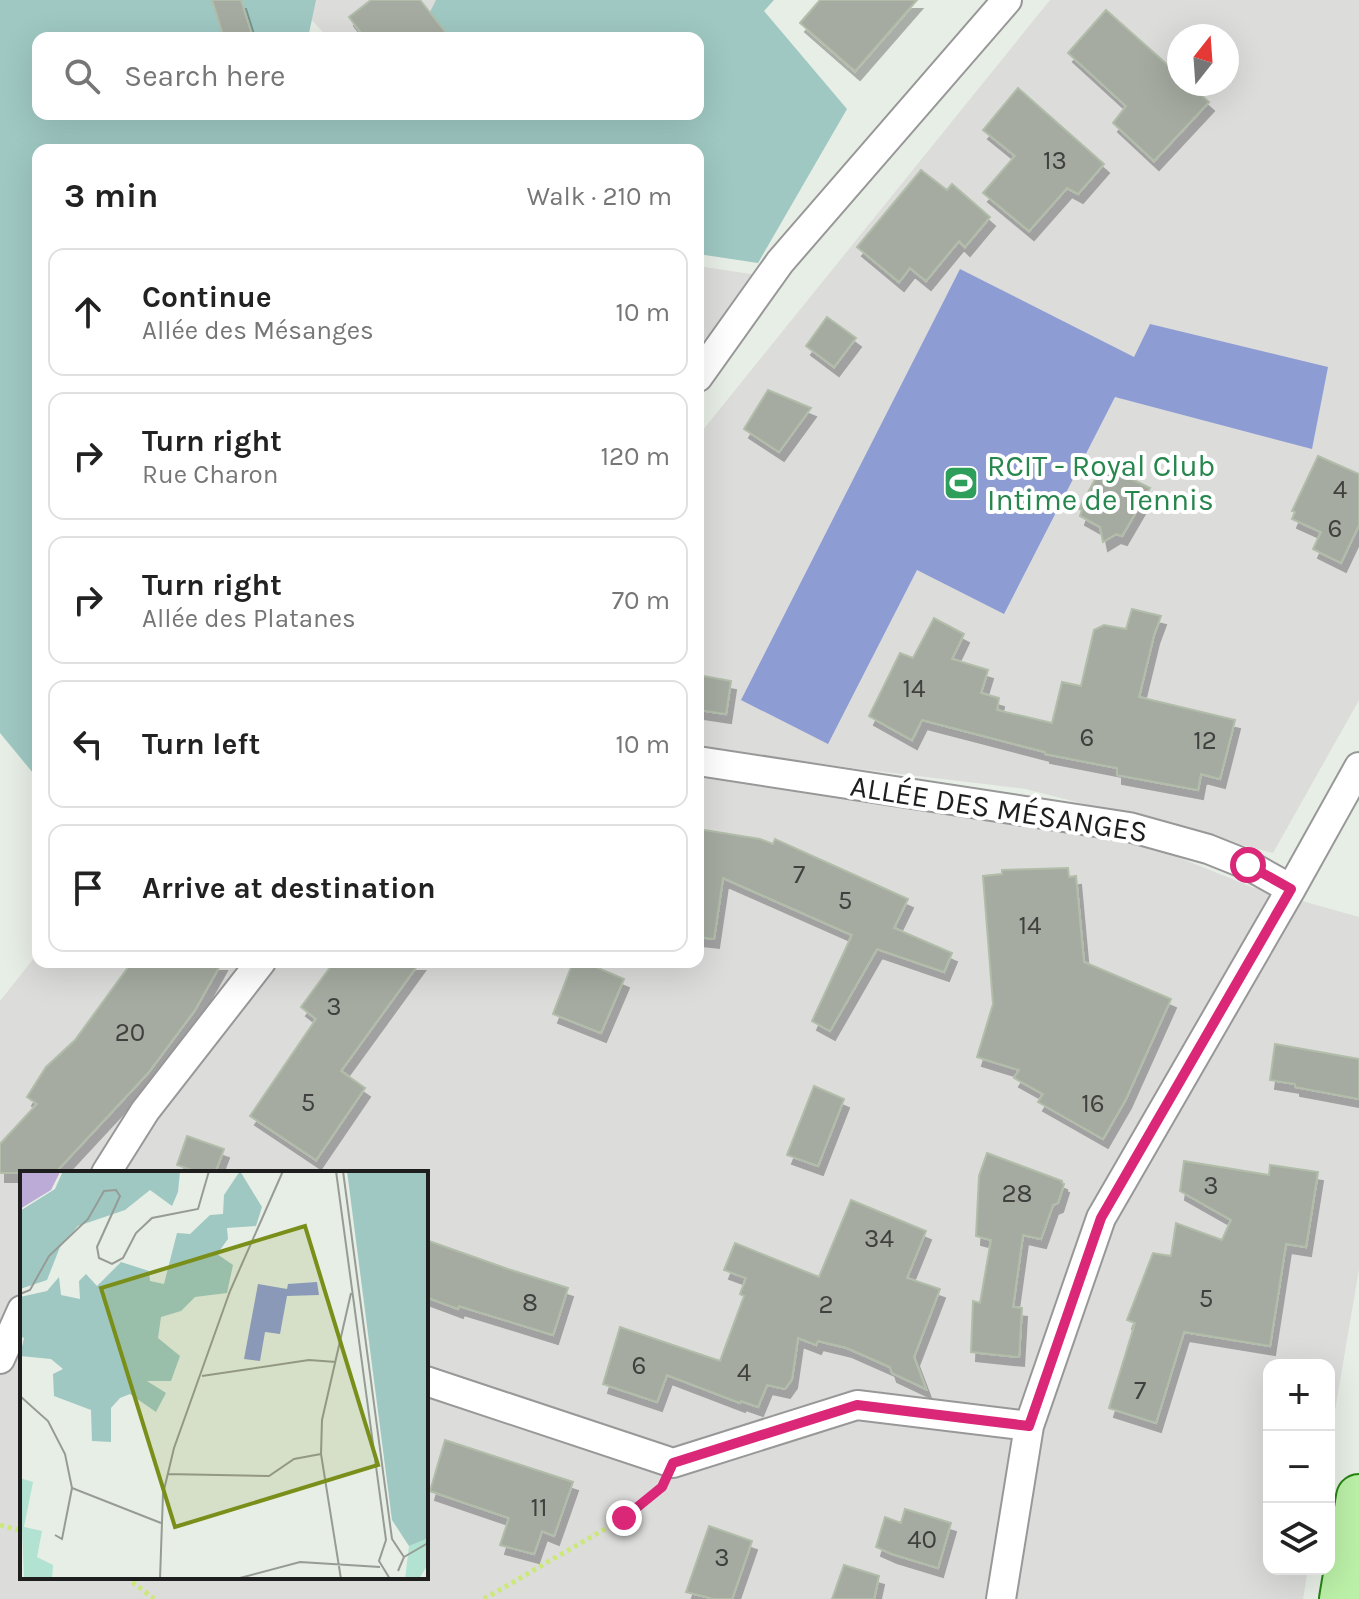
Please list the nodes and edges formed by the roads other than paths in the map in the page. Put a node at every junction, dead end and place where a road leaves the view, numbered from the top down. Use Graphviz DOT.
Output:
graph roads {
  1 [pos="1007,0"];
  2 [pos="704,369"];
  3 [pos="704,762"];
  4 [pos="1359,767"];
  5 [pos="1291,889"];
  6 [pos="256,968"];
  7 [pos="107,1171"];
  8 [pos="20,1314"];
  9 [pos="0,1359"];
  10 [pos="428,1382"];
  11 [pos="1029,1426"];
  12 [pos="1359,1497"];
  13 [pos="1001,1599"];
  14 [pos="1342,1599"];
  1 -- 2 [label="street"];
  3 -- 5 [label="street, ALLÉE DES MÉSANGES"];
  4 -- 5 [label="street"];
  5 -- 11 [label="street"];
  6 -- 7 [label="street"];
  8 -- 9 [label="street"];
  10 -- 11 [label="street"];
  11 -- 13 [label="street"];
  12 -- 14 [label="main road"];
}
